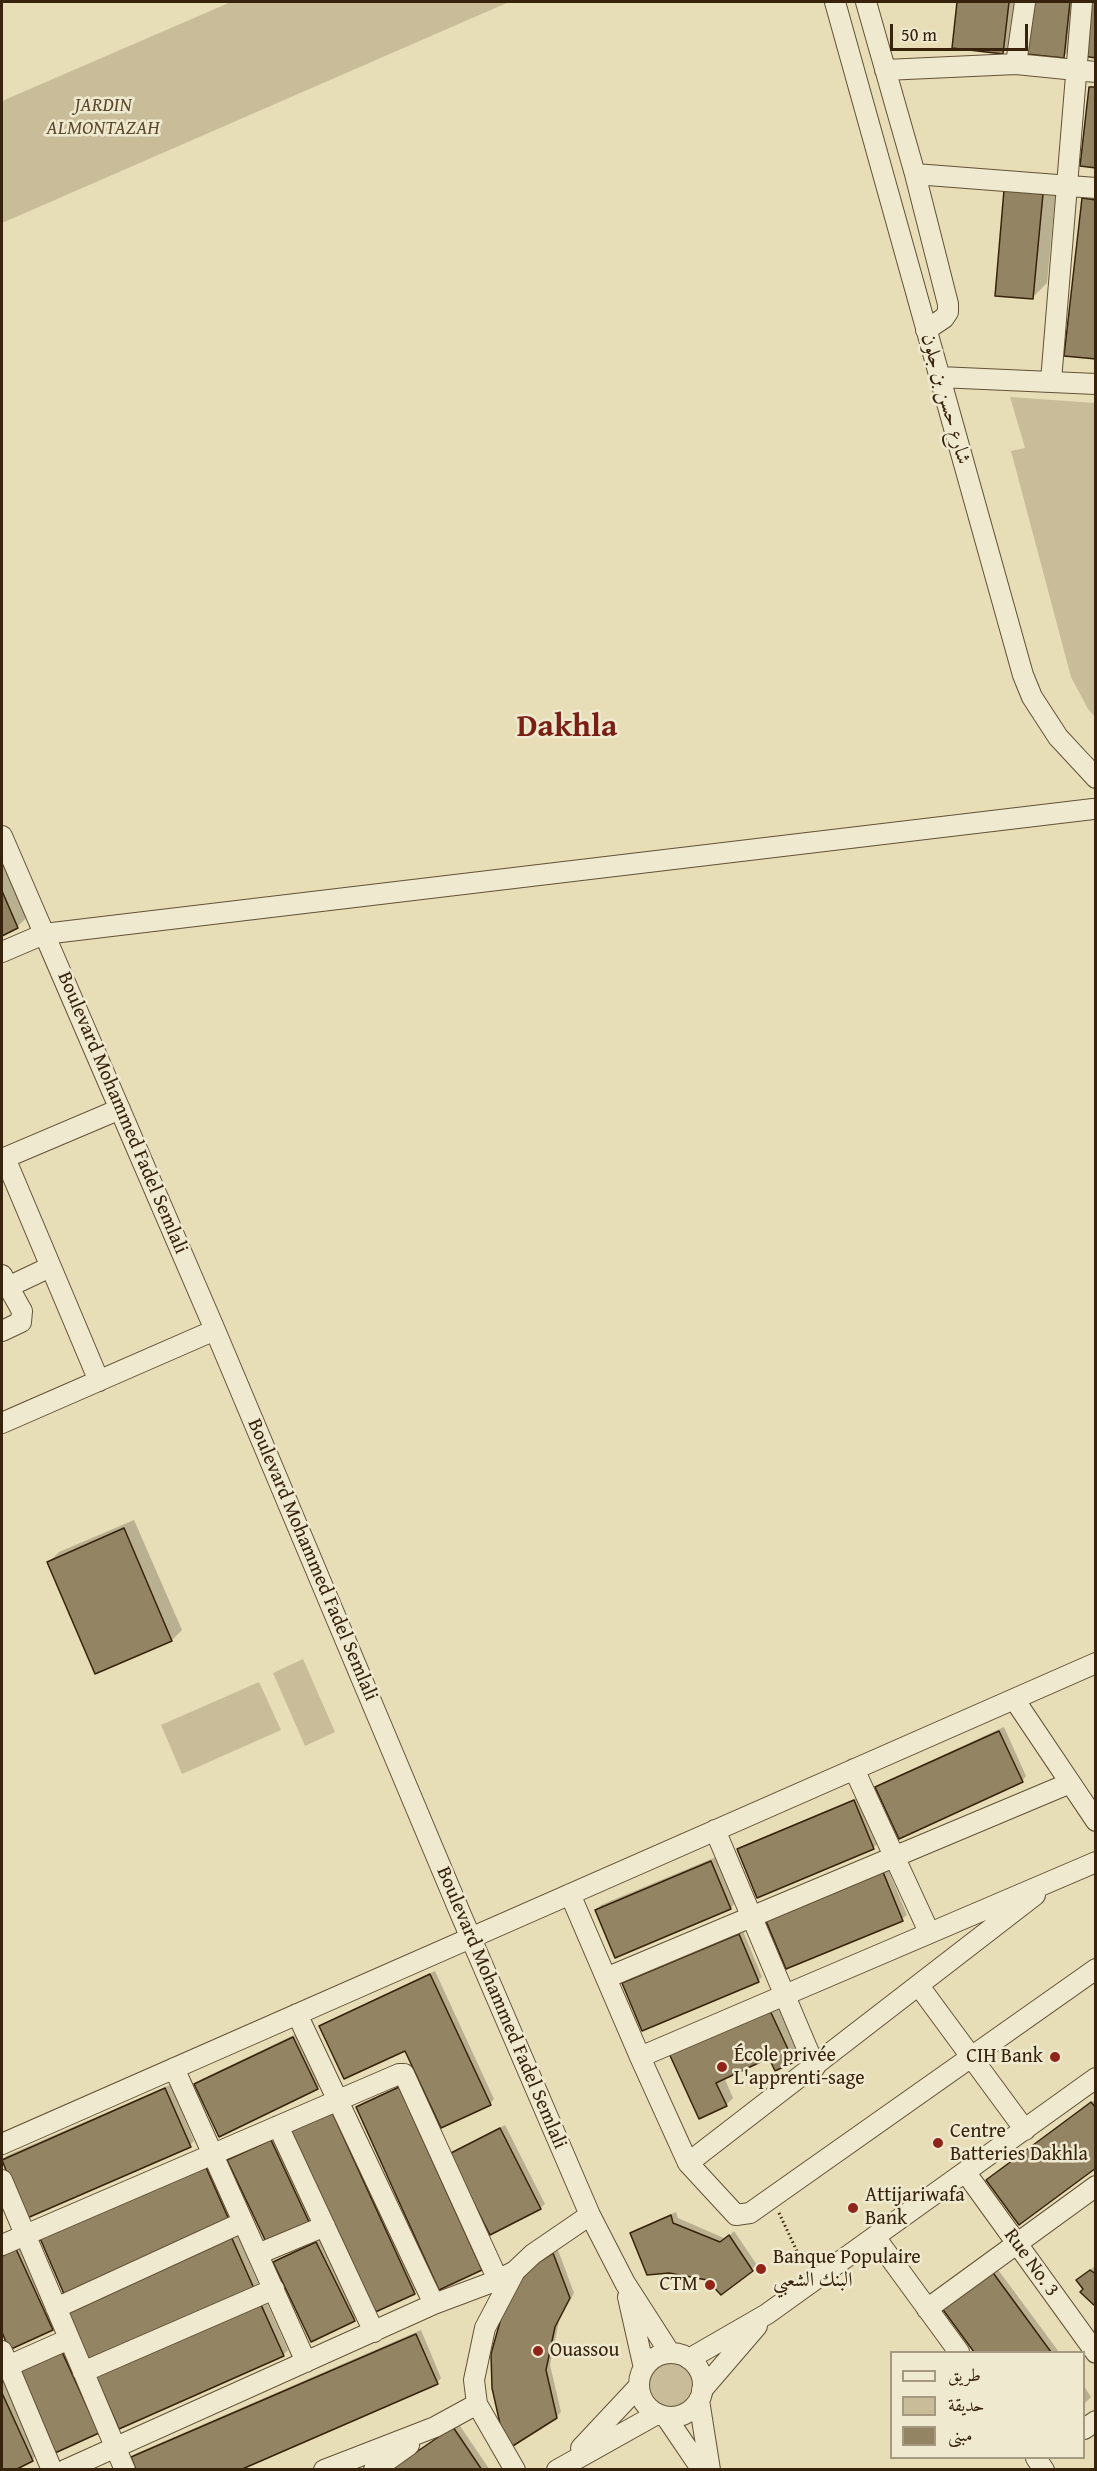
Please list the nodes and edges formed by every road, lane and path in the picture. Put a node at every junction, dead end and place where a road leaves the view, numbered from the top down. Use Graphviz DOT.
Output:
graph roads {
  1 [pos="835,2"];
  2 [pos="866,2"];
  3 [pos="1025,2"];
  4 [pos="1082,2"];
  5 [pos="873,26"];
  6 [pos="843,33"];
  7 [pos="1016,64"];
  8 [pos="885,70"];
  9 [pos="1086,71"];
  10 [pos="915,174"];
  11 [pos="1067,185"];
  12 [pos="1095,188"];
  13 [pos="926,330"];
  14 [pos="939,377"];
  15 [pos="1051,381"];
  16 [pos="1095,384"];
  17 [pos="1095,777"];
  18 [pos="1095,810"];
  19 [pos="2,837"];
  20 [pos="44,934"];
  21 [pos="2,952"];
  22 [pos="120,1109"];
  23 [pos="3,1158"];
  24 [pos="50,1267"];
  25 [pos="5,1281"];
  26 [pos="215,1330"];
  27 [pos="2,1331"];
  28 [pos="99,1381"];
  29 [pos="2,1423"];
  30 [pos="1093,1668"];
  31 [pos="1014,1699"];
  32 [pos="854,1769"];
  33 [pos="1070,1783"];
  34 [pos="1095,1821"];
  35 [pos="715,1830"];
  36 [pos="894,1857"];
  37 [pos="1095,1862"];
  38 [pos="1055,1879"];
  39 [pos="570,1894"];
  40 [pos="753,1917"];
  41 [pos="929,1932"];
  42 [pos="471,1938"];
  43 [pos="1095,1969"];
  44 [pos="606,1978"];
  45 [pos="919,1986"];
  46 [pos="784,1994"];
  47 [pos="297,2014"];
  48 [pos="640,2057"];
  49 [pos="971,2057"];
  50 [pos="815,2067"];
  51 [pos="174,2068"];
  52 [pos="1095,2078"];
  53 [pos="337,2100"];
  54 [pos="278,2126"];
  55 [pos="1025,2130"];
  56 [pos="2,2144"];
  57 [pos="213,2154"];
  58 [pos="688,2163"];
  59 [pos="966,2173"];
  60 [pos="2,2180"];
  61 [pos="1095,2186"];
  62 [pos="771,2198"];
  63 [pos="590,2215"];
  64 [pos="243,2222"];
  65 [pos="325,2226"];
  66 [pos="25,2235"];
  67 [pos="875,2237"];
  68 [pos="1017,2243"];
  69 [pos="2,2246"];
  70 [pos="258,2254"];
  71 [pos="515,2271"];
  72 [pos="498,2280"];
  73 [pos="812,2282"];
  74 [pos="625,2283"];
  75 [pos="274,2289"];
  76 [pos="434,2304"];
  77 [pos="56,2308"];
  78 [pos="927,2309"];
  79 [pos="767,2314"];
  80 [pos="374,2332"];
  81 [pos="69,2339"];
  82 [pos="958,2351"];
  83 [pos="1095,2353"];
  84 [pos="680,2356"];
  85 [pos="5,2358"];
  86 [pos="306,2362"];
  87 [pos="83,2372"];
  88 [pos="641,2377"];
  89 [pos="701,2395"];
  90 [pos="477,2404"];
  91 [pos="662,2415"];
  92 [pos="435,2427"];
  93 [pos="115,2447"];
  94 [pos="564,2465"];
  95 [pos="52,2469"];
  96 [pos="65,2469"];
  97 [pos="124,2469"];
  98 [pos="324,2469"];
  99 [pos="374,2469"];
  100 [pos="516,2469"];
  101 [pos="702,2469"];
  102 [pos="710,2469"];
  1 -- 6 [label="street, شارع حسن بن جلون"];
  2 -- 5 [label="street"];
  3 -- 7 [label="street"];
  4 -- 9 [label="street"];
  5 -- 6 [label="street"];
  5 -- 8 [label="street"];
  6 -- 13 [label="street, شارع حسن بن جلون"];
  7 -- 8 [label="street"];
  7 -- 9 [label="street"];
  8 -- 10 [label="street"];
  9 -- 11 [label="street"];
  10 -- 11 [label="street"];
  10 -- 13 [label="street"];
  11 -- 12 [label="street"];
  11 -- 15 [label="street"];
  13 -- 14 [label="street, شارع حسن بن جلون"];
  14 -- 15 [label="street"];
  14 -- 17 [label="street, شارع حسن بن جلون"];
  15 -- 16 [label="street"];
  18 -- 20 [label="street"];
  19 -- 20 [label="street, Boulevard Mohammed Fadel Semlali"];
  20 -- 21 [label="street"];
  20 -- 22 [label="street, Boulevard Mohammed Fadel Semlali"];
  22 -- 23 [label="street"];
  22 -- 26 [label="street, Boulevard Mohammed Fadel Semlali"];
  23 -- 24 [label="street"];
  24 -- 25 [label="street"];
  24 -- 28 [label="street"];
  25 -- 27 [label="street"];
  26 -- 28 [label="street"];
  26 -- 42 [label="street, Boulevard Mohammed Fadel Semlali"];
  28 -- 29 [label="street"];
  30 -- 31 [label="street"];
  31 -- 32 [label="street"];
  31 -- 33 [label="street"];
  32 -- 35 [label="street"];
  32 -- 36 [label="street"];
  33 -- 34 [label="street"];
  33 -- 36 [label="street"];
  35 -- 39 [label="street"];
  35 -- 40 [label="street"];
  36 -- 40 [label="street"];
  36 -- 41 [label="street"];
  37 -- 38 [label="street"];
  38 -- 41 [label="street"];
  38 -- 45 [label="street"];
  39 -- 42 [label="street"];
  39 -- 44 [label="street"];
  40 -- 44 [label="street"];
  40 -- 46 [label="street"];
  41 -- 46 [label="street"];
  42 -- 47 [label="street"];
  42 -- 63 [label="street, Boulevard Mohammed Fadel Semlali"];
  43 -- 49 [label="street"];
  44 -- 48 [label="street"];
  45 -- 49 [label="street"];
  45 -- 50 [label="street"];
  46 -- 48 [label="street"];
  46 -- 50 [label="street"];
  47 -- 51 [label="street"];
  47 -- 53 [label="street"];
  48 -- 58 [label="street"];
  49 -- 55 [label="street"];
  49 -- 62 [label="street"];
  50 -- 58 [label="street"];
  51 -- 56 [label="street"];
  51 -- 57 [label="street"];
  52 -- 55 [label="street"];
  53 -- 54 [label="street"];
  53 -- 72 [label="street"];
  53 -- 76 [label="street"];
  54 -- 57 [label="street"];
  54 -- 65 [label="street"];
  55 -- 59 [label="street"];
  57 -- 64 [label="street"];
  57 -- 66 [label="street"];
  58 -- 62 [label="street"];
  59 -- 67 [label="street"];
  59 -- 68 [label="street, Rue No. 3"];
  60 -- 66 [label="street"];
  61 -- 68 [label="street"];
  62 -- 73 [label="path"];
  63 -- 71 [label="street"];
  63 -- 74 [label="street, Boulevard Mohammed Fadel Semlali"];
  64 -- 70 [label="street"];
  64 -- 77 [label="street"];
  65 -- 70 [label="street"];
  65 -- 80 [label="street"];
  66 -- 69 [label="street"];
  66 -- 77 [label="street"];
  67 -- 73 [label="street"];
  67 -- 78 [label="street"];
  68 -- 78 [label="street"];
  68 -- 83 [label="street, Rue No. 3"];
  70 -- 75 [label="street"];
  71 -- 72 [label="street"];
  71 -- 90 [label="street"];
  72 -- 76 [label="street"];
  73 -- 79 [label="street"];
  74 -- 84 [label="street, Boulevard Mohammed Fadel Semlali"];
  74 -- 88 [label="street, Boulevard Mohammed Fadel Semlali"];
  75 -- 86 [label="street"];
  75 -- 87 [label="street"];
  76 -- 80 [label="street"];
  77 -- 81 [label="street"];
  78 -- 82 [label="street"];
  79 -- 84 [label="street"];
  79 -- 89 [label="street"];
  80 -- 86 [label="street"];
  81 -- 85 [label="street"];
  81 -- 87 [label="street"];
  84 -- 88 [label="street"];
  84 -- 89 [label="street"];
  85 -- 95 [label="street"];
  86 -- 93 [label="street"];
  87 -- 93 [label="street"];
  88 -- 91 [label="street"];
  88 -- 94 [label="street"];
  89 -- 91 [label="street"];
  89 -- 102 [label="street"];
  90 -- 92 [label="street"];
  90 -- 100 [label="street"];
  91 -- 94 [label="street"];
  91 -- 101 [label="street"];
  92 -- 98 [label="street"];
  92 -- 99 [label="street"];
  93 -- 96 [label="street"];
  93 -- 97 [label="street"];
}
